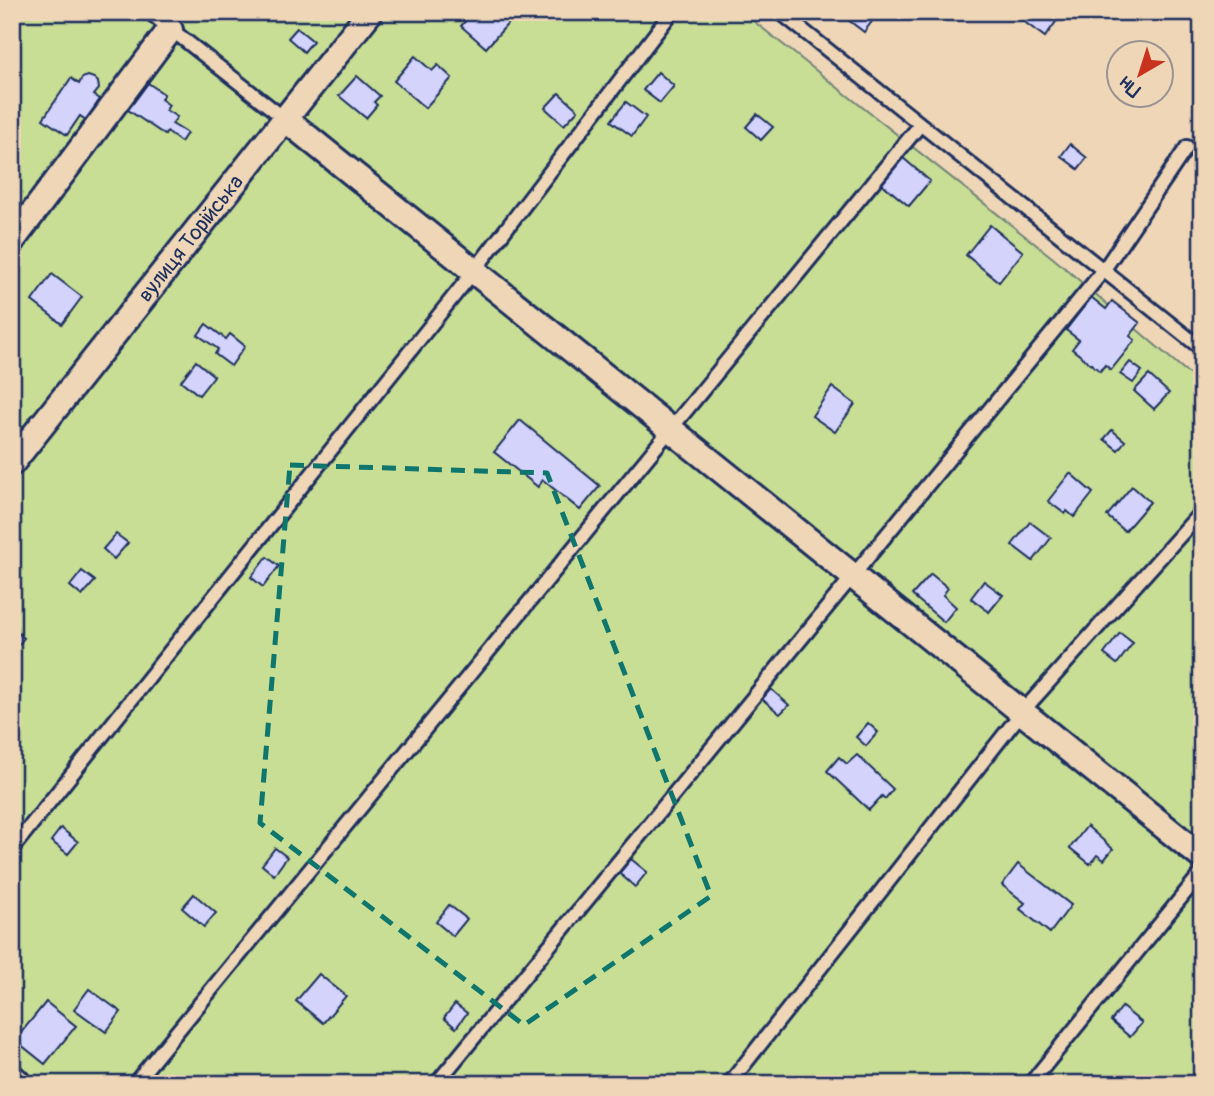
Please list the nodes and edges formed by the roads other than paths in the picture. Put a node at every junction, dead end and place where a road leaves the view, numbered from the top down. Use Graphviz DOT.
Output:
graph roads {
  1 [pos="149,12"];
  2 [pos="370,12"];
  3 [pos="672,12"];
  4 [pos="780,12"];
  5 [pos="170,30"];
  6 [pos="285,119"];
  7 [pos="920,125"];
  8 [pos="1187,146"];
  9 [pos="12,241"];
  10 [pos="474,271"];
  11 [pos="1103,271"];
  12 [pos="1202,349"];
  13 [pos="670,428"];
  14 [pos="12,463"];
  15 [pos="1202,511"];
  16 [pos="854,577"];
  17 [pos="1022,712"];
  18 [pos="12,849"];
  19 [pos="1202,857"];
  20 [pos="1202,872"];
  21 [pos="12,1077"];
  22 [pos="20,1084"];
  23 [pos="134,1084"];
  24 [pos="436,1084"];
  25 [pos="729,1084"];
  26 [pos="1030,1084"];
  1 -- 5 [label="lane"];
  2 -- 6 [label="street, вулиця Торійська"];
  3 -- 10 [label="lane"];
  4 -- 7 [label="lane"];
  5 -- 6 [label="lane"];
  5 -- 9 [label="street"];
  6 -- 10 [label="street"];
  6 -- 14 [label="street, вулиця Торійська"];
  7 -- 11 [label="lane"];
  7 -- 13 [label="lane"];
  8 -- 11 [label="lane"];
  10 -- 13 [label="street"];
  10 -- 18 [label="lane"];
  11 -- 12 [label="lane"];
  11 -- 16 [label="lane"];
  13 -- 16 [label="street"];
  13 -- 23 [label="lane"];
  15 -- 17 [label="lane"];
  16 -- 17 [label="street"];
  16 -- 24 [label="lane"];
  17 -- 19 [label="street"];
  17 -- 25 [label="lane"];
  20 -- 26 [label="lane"];
  21 -- 22 [label="street"];
}
